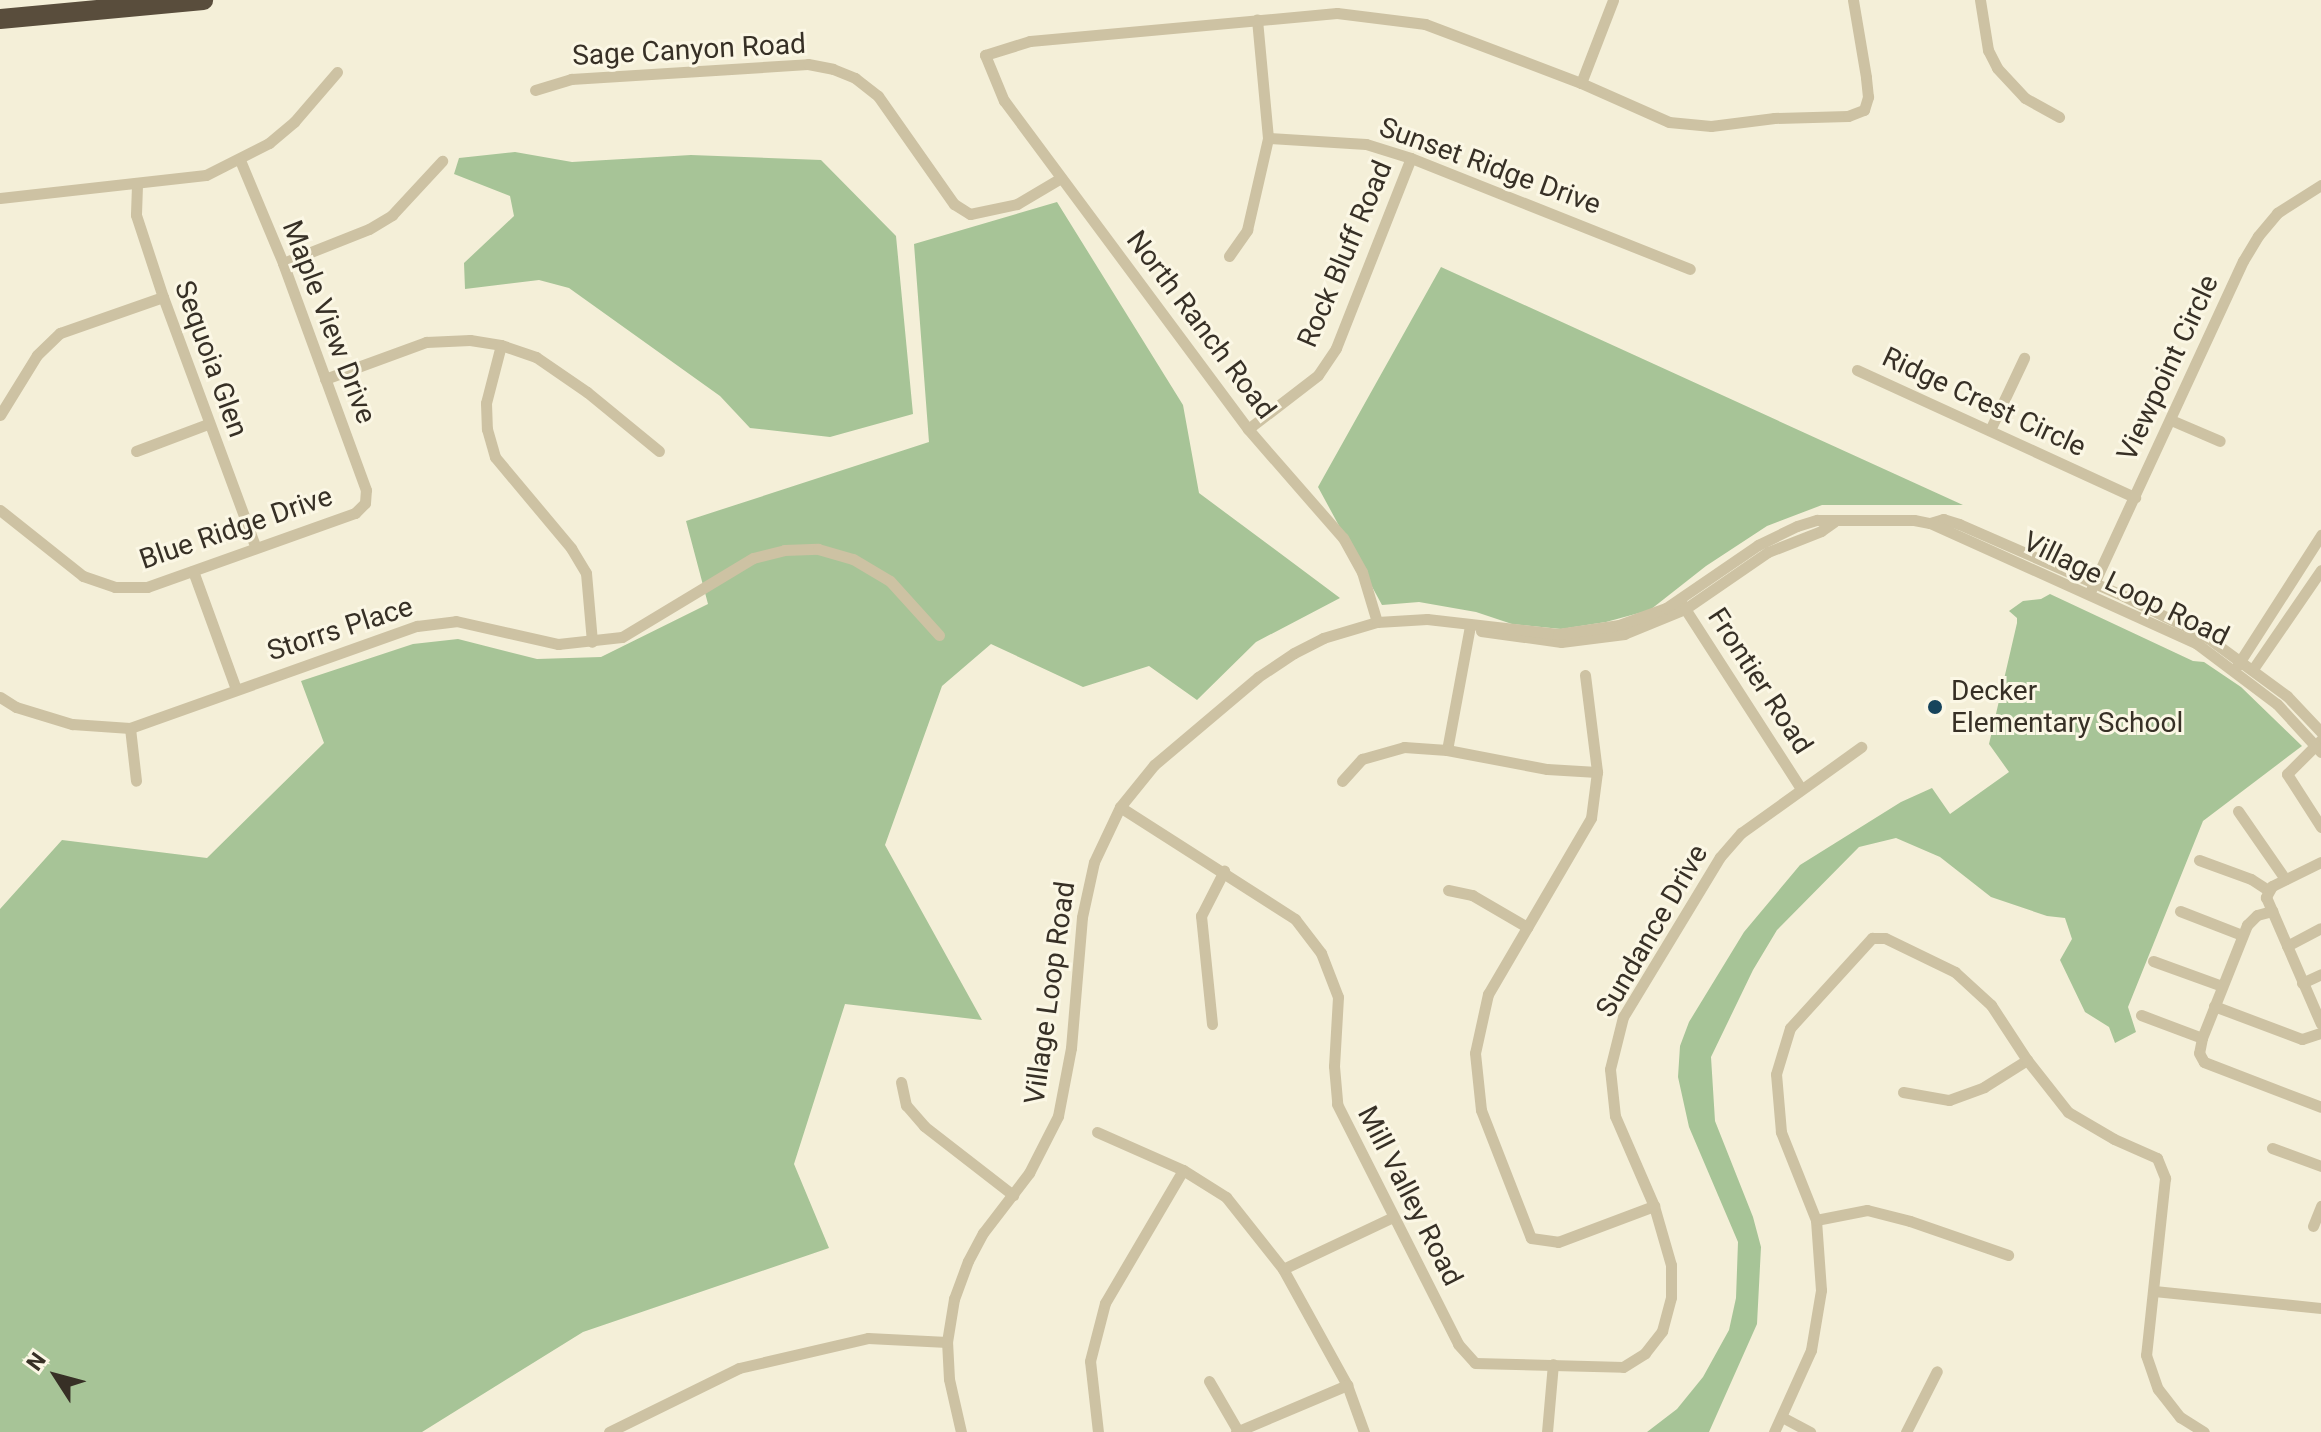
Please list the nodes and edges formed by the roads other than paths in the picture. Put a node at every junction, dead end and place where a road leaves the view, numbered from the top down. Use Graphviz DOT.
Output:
graph roads {
  1 [pos="203,0"];
  2 [pos="1613,0"];
  3 [pos="1853,0"];
  4 [pos="1980,0"];
  5 [pos="0,19"];
  6 [pos="1257,20"];
  7 [pos="337,72"];
  8 [pos="1581,83"];
  9 [pos="535,90"];
  10 [pos="2059,117"];
  11 [pos="1268,138"];
  12 [pos="1411,158"];
  13 [pos="240,160"];
  14 [pos="442,161"];
  15 [pos="1061,178"];
  16 [pos="137,185"];
  17 [pos="2321,185"];
  18 [pos="0,198"];
  19 [pos="1229,256"];
  20 [pos="283,263"];
  21 [pos="1690,269"];
  22 [pos="163,297"];
  23 [pos="501,345"];
  24 [pos="2024,358"];
  25 [pos="1857,370"];
  26 [pos="325,379"];
  27 [pos="0,415"];
  28 [pos="2171,420"];
  29 [pos="208,424"];
  30 [pos="1248,429"];
  31 [pos="1990,430"];
  32 [pos="2220,441"];
  33 [pos="136,451"];
  34 [pos="659,451"];
  35 [pos="2135,497"];
  36 [pos="365,503"];
  37 [pos="0,510"];
  38 [pos="2321,535"];
  39 [pos="255,546"];
  40 [pos="2321,570"];
  41 [pos="193,571"];
  42 [pos="2091,589"];
  43 [pos="1682,604"];
  44 [pos="1377,622"];
  45 [pos="1470,626"];
  46 [pos="939,635"];
  47 [pos="592,642"];
  48 [pos="2238,665"];
  49 [pos="2253,669"];
  50 [pos="1585,675"];
  51 [pos="236,689"];
  52 [pos="0,697"];
  53 [pos="130,728"];
  54 [pos="2321,732"];
  55 [pos="2319,746"];
  56 [pos="1861,747"];
  57 [pos="1447,750"];
  58 [pos="1597,772"];
  59 [pos="136,781"];
  60 [pos="1342,781"];
  61 [pos="1801,789"];
  62 [pos="1120,807"];
  63 [pos="2238,811"];
  64 [pos="2321,827"];
  65 [pos="2199,860"];
  66 [pos="2321,862"];
  67 [pos="1224,871"];
  68 [pos="2285,879"];
  69 [pos="1448,890"];
  70 [pos="2268,890"];
  71 [pos="2180,911"];
  72 [pos="2272,911"];
  73 [pos="1527,927"];
  74 [pos="2321,928"];
  75 [pos="2242,935"];
  76 [pos="2287,946"];
  77 [pos="2153,961"];
  78 [pos="2321,974"];
  79 [pos="2302,983"];
  80 [pos="2222,986"];
  81 [pos="2214,1006"];
  82 [pos="2141,1015"];
  83 [pos="1212,1024"];
  84 [pos="2321,1024"];
  85 [pos="2321,1033"];
  86 [pos="2202,1038"];
  87 [pos="2027,1060"];
  88 [pos="901,1082"];
  89 [pos="1903,1092"];
  90 [pos="2321,1107"];
  91 [pos="1097,1132"];
  92 [pos="2272,1148"];
  93 [pos="2321,1166"];
  94 [pos="1183,1170"];
  95 [pos="1013,1195"];
  96 [pos="1654,1206"];
  97 [pos="2321,1206"];
  98 [pos="1393,1217"];
  99 [pos="1816,1220"];
  100 [pos="2313,1226"];
  101 [pos="2008,1255"];
  102 [pos="1283,1269"];
  103 [pos="2154,1291"];
  104 [pos="2321,1308"];
  105 [pos="947,1342"];
  106 [pos="1553,1364"];
  107 [pos="1623,1367"];
  108 [pos="1937,1371"];
  109 [pos="1209,1381"];
  110 [pos="1347,1385"];
  111 [pos="1782,1417"];
  112 [pos="1237,1431"];
  113 [pos="609,1432"];
  114 [pos="961,1432"];
  115 [pos="1098,1432"];
  116 [pos="1364,1432"];
  117 [pos="1547,1432"];
  118 [pos="1774,1432"];
  119 [pos="1810,1432"];
  120 [pos="1906,1432"];
  121 [pos="2204,1432"];
  1 -- 5 [label="highway"];
  2 -- 8 [label="street"];
  3 -- 8 [label="street"];
  4 -- 10 [label="street"];
  6 -- 8 [label="street"];
  6 -- 11 [label="street"];
  6 -- 15 [label="street, North Ranch Road"];
  7 -- 13 [label="street"];
  9 -- 15 [label="street, Sage Canyon Road"];
  11 -- 12 [label="street, Sunset Ridge Drive"];
  11 -- 19 [label="street"];
  12 -- 21 [label="street, Sunset Ridge Drive"];
  12 -- 30 [label="street, Rock Bluff Road"];
  13 -- 16 [label="street"];
  13 -- 20 [label="street, Maple View Drive"];
  14 -- 20 [label="street"];
  15 -- 30 [label="street, North Ranch Road"];
  16 -- 18 [label="street"];
  16 -- 22 [label="street, Sequoia Glen"];
  17 -- 28 [label="street, Viewpoint Circle"];
  20 -- 26 [label="street, Maple View Drive"];
  22 -- 27 [label="street"];
  22 -- 29 [label="street, Sequoia Glen"];
  23 -- 26 [label="street"];
  23 -- 34 [label="street"];
  23 -- 47 [label="street"];
  24 -- 31 [label="street"];
  25 -- 31 [label="street, Ridge Crest Circle"];
  26 -- 36 [label="street, Maple View Drive"];
  28 -- 32 [label="street"];
  28 -- 35 [label="street, Viewpoint Circle"];
  29 -- 33 [label="street"];
  29 -- 39 [label="street, Sequoia Glen"];
  30 -- 44 [label="street, North Ranch Road"];
  31 -- 35 [label="street, Ridge Crest Circle"];
  35 -- 42 [label="street, Viewpoint Circle"];
  36 -- 39 [label="street, Blue Ridge Drive"];
  37 -- 41 [label="street, Blue Ridge Drive"];
  38 -- 48 [label="street"];
  39 -- 41 [label="street, Blue Ridge Drive"];
  40 -- 49 [label="street"];
  41 -- 51 [label="street"];
  42 -- 43 [label="street, Village Loop Road"];
  42 -- 48 [label="street, Village Loop Road"];
  43 -- 45 [label="street, Village Loop Road"];
  43 -- 61 [label="street, Frontier Road"];
  44 -- 45 [label="street, Village Loop Road"];
  44 -- 62 [label="street, Village Loop Road"];
  45 -- 57 [label="street"];
  46 -- 47 [label="street, Storrs Place"];
  47 -- 51 [label="street, Storrs Place"];
  48 -- 49 [label="street, Village Loop Road"];
  48 -- 55 [label="street, Village Loop Road"];
  49 -- 54 [label="street, Village Loop Road"];
  50 -- 58 [label="street"];
  51 -- 53 [label="street, Storrs Place"];
  52 -- 53 [label="street, Storrs Place"];
  53 -- 59 [label="street"];
  55 -- 64 [label="street"];
  56 -- 61 [label="street, Sundance Drive"];
  57 -- 58 [label="street"];
  57 -- 60 [label="street"];
  58 -- 73 [label="street"];
  61 -- 96 [label="street, Sundance Drive"];
  62 -- 67 [label="street, Mill Valley Road"];
  62 -- 95 [label="street, Village Loop Road"];
  63 -- 68 [label="street"];
  65 -- 70 [label="street"];
  66 -- 68 [label="street"];
  67 -- 83 [label="street"];
  67 -- 98 [label="street, Mill Valley Road"];
  68 -- 70 [label="street"];
  69 -- 73 [label="street"];
  70 -- 72 [label="street"];
  71 -- 75 [label="street"];
  72 -- 75 [label="street"];
  72 -- 76 [label="street"];
  73 -- 96 [label="street"];
  74 -- 76 [label="street"];
  75 -- 80 [label="street"];
  76 -- 79 [label="street"];
  77 -- 80 [label="street"];
  78 -- 79 [label="street"];
  79 -- 84 [label="street"];
  80 -- 81 [label="street"];
  81 -- 85 [label="street"];
  81 -- 86 [label="street"];
  82 -- 86 [label="street"];
  86 -- 90 [label="street"];
  87 -- 89 [label="street"];
  87 -- 99 [label="street"];
  87 -- 103 [label="street"];
  88 -- 95 [label="street"];
  91 -- 94 [label="street"];
  92 -- 93 [label="street"];
  94 -- 102 [label="street"];
  94 -- 115 [label="street"];
  95 -- 105 [label="street, Village Loop Road"];
  96 -- 107 [label="street, Sundance Drive"];
  97 -- 100 [label="street"];
  98 -- 102 [label="street"];
  98 -- 106 [label="street, Mill Valley Road"];
  99 -- 101 [label="street"];
  99 -- 111 [label="street"];
  102 -- 110 [label="street"];
  103 -- 104 [label="street"];
  103 -- 121 [label="street"];
  105 -- 113 [label="street"];
  105 -- 114 [label="street, Village Loop Road"];
  106 -- 107 [label="street, Mill Valley Road"];
  106 -- 117 [label="street"];
  108 -- 120 [label="street"];
  109 -- 112 [label="street"];
  110 -- 112 [label="street"];
  110 -- 116 [label="street"];
  111 -- 118 [label="street"];
  111 -- 119 [label="street"];
}
